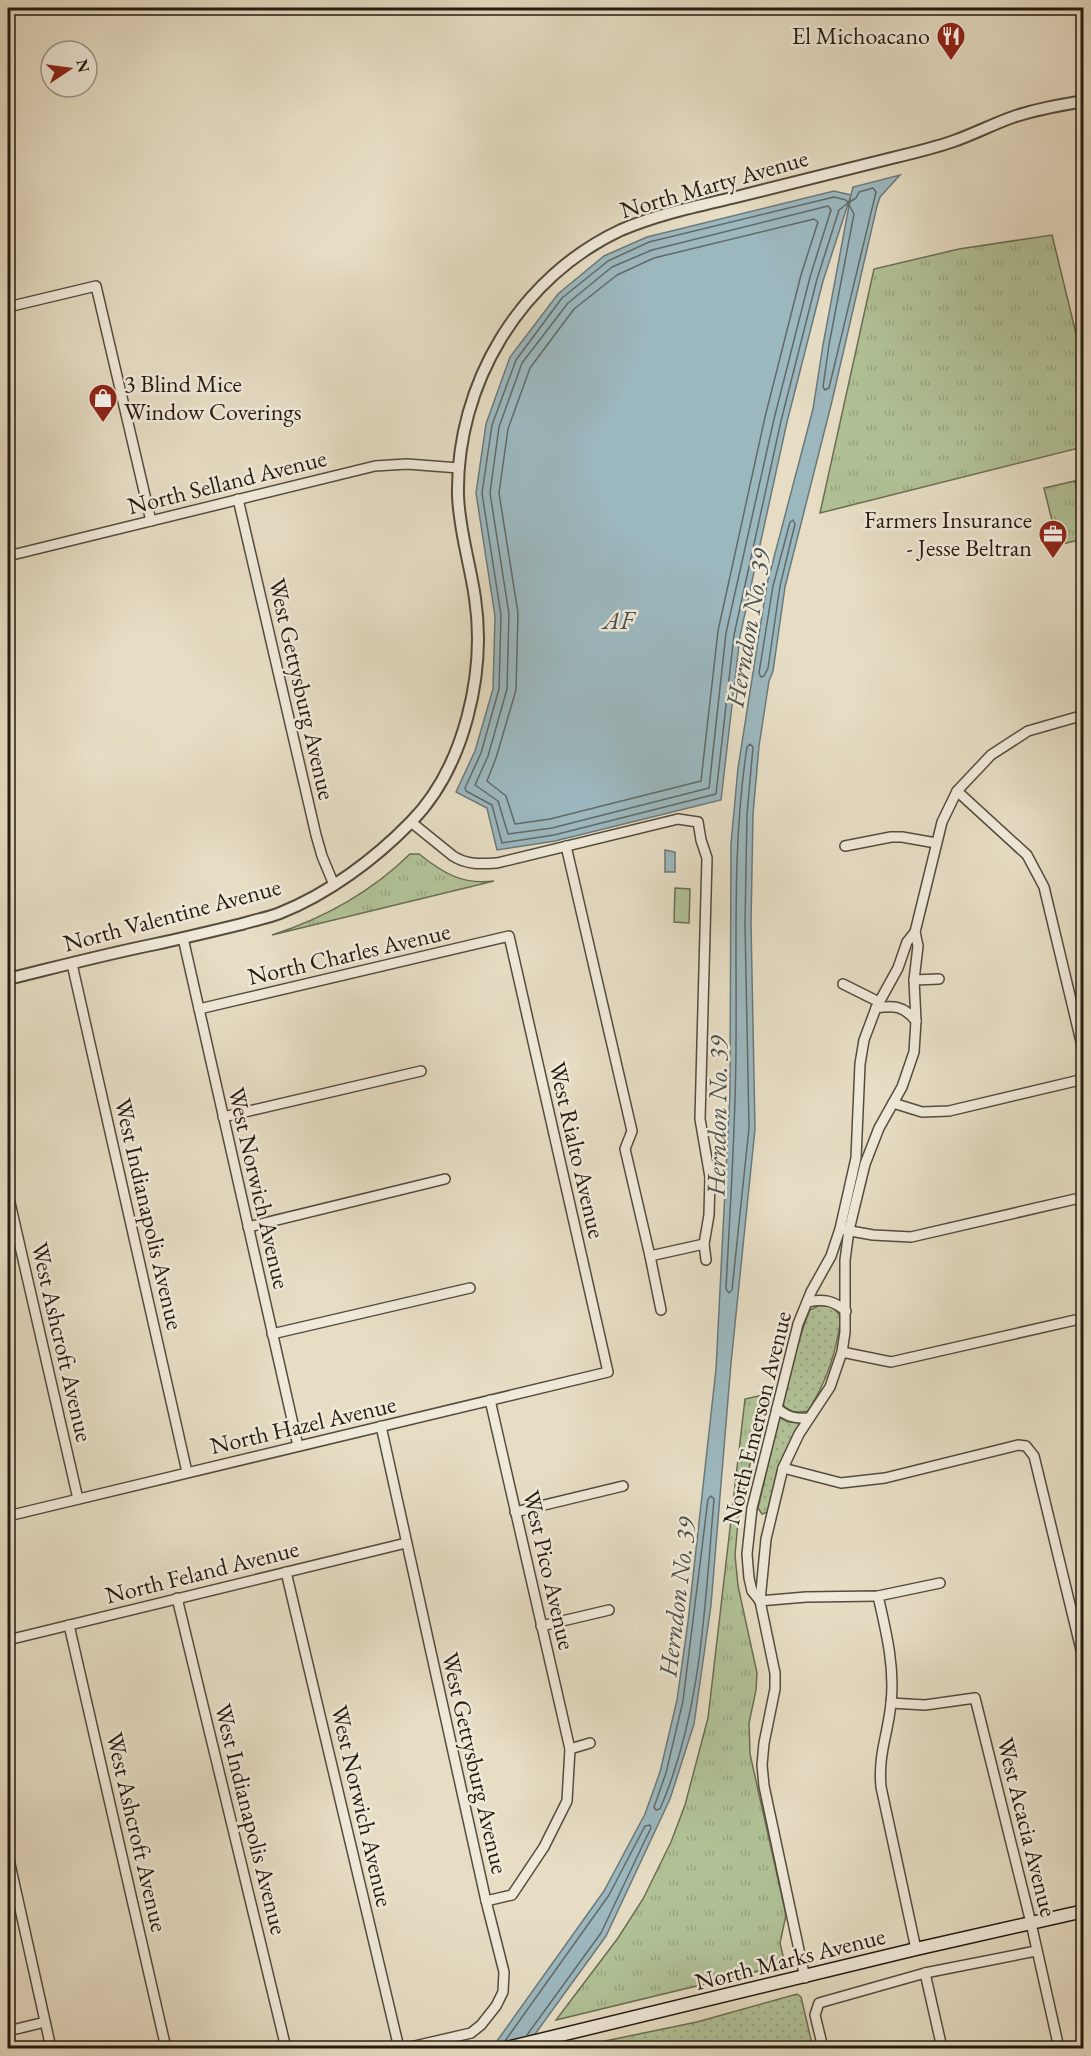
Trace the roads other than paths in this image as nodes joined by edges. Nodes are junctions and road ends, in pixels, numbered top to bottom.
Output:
1 (1083, 101) edge
2 (8, 307) edge
3 (459, 468) junction
4 (237, 499) junction
5 (151, 521) junction
6 (8, 556) edge
7 (1083, 715) edge
8 (957, 791) junction
9 (411, 822) junction
10 (936, 843) junction
11 (566, 846) junction
12 (845, 846) dead end
13 (334, 885) junction
14 (915, 932) junction
15 (509, 936) joint
16 (183, 938) junction
17 (72, 964) junction
18 (8, 979) edge
19 (939, 979) dead end
20 (914, 980) junction
21 (843, 984) dead end
22 (877, 1005) junction
23 (199, 1009) junction
24 (916, 1021) junction
25 (1083, 1054) edge
26 (421, 1071) dead end
27 (1083, 1080) edge
28 (893, 1103) junction
29 (223, 1117) junction
30 (445, 1179) dead end
31 (8, 1194) edge
32 (1083, 1197) edge
33 (248, 1227) junction
34 (845, 1230) junction
35 (704, 1245) junction
36 (650, 1256) junction
37 (706, 1260) dead end
38 (470, 1288) dead end
39 (807, 1302) junction
40 (661, 1310) dead end
41 (846, 1311) junction
42 (1083, 1318) edge
43 (272, 1334) junction
44 (842, 1352) junction
45 (608, 1372) joint
46 (490, 1400) junction
47 (777, 1408) junction
48 (809, 1418) junction
49 (381, 1426) junction
50 (298, 1446) junction
51 (783, 1468) junction
52 (187, 1472) junction
53 (623, 1486) dead end
54 (78, 1499) junction
55 (515, 1512) junction
56 (8, 1516) edge
57 (406, 1543) junction
58 (286, 1572) junction
59 (940, 1583) dead end
60 (878, 1596) junction
61 (177, 1598) junction
62 (760, 1601) junction
63 (609, 1610) dead end
64 (1083, 1615) edge
65 (1073, 1618) junction
66 (69, 1624) junction
67 (541, 1626) junction
68 (8, 1640) edge
69 (1083, 1662) edge
70 (891, 1703) junction
71 (590, 1743) dead end
72 (570, 1749) junction
73 (8, 1856) edge
74 (12, 1900) edge
75 (486, 1901) junction
76 (1083, 1911) edge
77 (1030, 1923) junction
78 (916, 1949) junction
79 (1036, 1951) junction
80 (925, 1973) junction
81 (805, 1977) junction
82 (45, 2022) junction
83 (8, 2031) edge
84 (530, 2046) edge
85 (51, 2049) edge
86 (166, 2049) edge
87 (286, 2049) edge
88 (399, 2049) edge
89 (406, 2049) edge
90 (507, 2049) edge
91 (823, 2049) edge
92 (942, 2049) edge
93 (1059, 2049) edge

1 - 3 street, North Marty Avenue
2 - 5 street
3 - 4 street, North Selland Avenue
3 - 9 street, North Marty Avenue
4 - 5 street, North Selland Avenue
4 - 13 street, West Gettysburg Avenue
5 - 6 street, North Selland Avenue
7 - 8 street
8 - 10 street, North Emerson Avenue
8 - 25 street
9 - 11 street
9 - 13 street, North Valentine Avenue
10 - 12 street
10 - 14 street, North Emerson Avenue
11 - 35 street
11 - 36 street
13 - 16 street, North Valentine Avenue
14 - 20 street, North Emerson Avenue
14 - 22 street, North Emerson Avenue
15 - 23 street, North Charles Avenue
15 - 45 street, West Rialto Avenue
16 - 17 street, North Valentine Avenue
16 - 23 street, West Norwich Avenue
17 - 18 street, North Valentine Avenue
17 - 52 street, West Indianapolis Avenue
19 - 20 street
20 - 24 street, North Emerson Avenue
21 - 22 street
22 - 24 street
22 - 34 street, North Emerson Avenue
23 - 29 street, West Norwich Avenue
24 - 28 street, North Emerson Avenue
26 - 29 street
27 - 28 street
28 - 34 street, North Emerson Avenue
29 - 33 street, West Norwich Avenue
30 - 33 street
31 - 54 street, West Ashcroft Avenue
32 - 34 street
33 - 43 street, West Norwich Avenue
34 - 39 street, North Emerson Avenue
34 - 41 street, North Emerson Avenue
35 - 36 street
35 - 37 street
36 - 40 street
38 - 43 street
39 - 41 street
39 - 47 street, North Emerson Avenue
41 - 44 street, North Emerson Avenue
42 - 44 street
43 - 50 street, West Norwich Avenue
44 - 48 street, North Emerson Avenue
45 - 46 street, North Hazel Avenue
46 - 49 street, North Hazel Avenue
46 - 55 street, West Pico Avenue
47 - 48 street
47 - 62 street, North Emerson Avenue
48 - 51 street, North Emerson Avenue
49 - 50 street, North Hazel Avenue
49 - 57 street, West Gettysburg Avenue
50 - 52 street, North Hazel Avenue
51 - 62 street, North Emerson Avenue
51 - 65 street
52 - 54 street, North Hazel Avenue
53 - 55 street
54 - 56 street, North Hazel Avenue
55 - 67 street, West Pico Avenue
57 - 58 street, North Feland Avenue
57 - 75 street, West Gettysburg Avenue
58 - 61 street, North Feland Avenue
58 - 88 street, West Norwich Avenue
59 - 60 street
60 - 62 street
60 - 70 street
61 - 66 street, North Feland Avenue
61 - 87 street, West Indianapolis Avenue
62 - 81 street, North Emerson Avenue
63 - 67 street
64 - 65 street
65 - 69 street
66 - 68 street, North Feland Avenue
66 - 86 street, West Ashcroft Avenue
67 - 72 street, West Pico Avenue
70 - 77 street, West Acacia Avenue
70 - 78 street
71 - 72 street
72 - 75 street, West Pico Avenue
73 - 74 street
74 - 82 street
75 - 89 street, West Gettysburg Avenue
76 - 77 main road, North Marks Avenue
77 - 78 main road, North Marks Avenue
77 - 79 street, West Acacia Avenue
78 - 81 main road, North Marks Avenue
79 - 80 street, North Marks Avenue
79 - 93 street, West Acacia Avenue
80 - 91 street, North Marks Avenue
80 - 92 street
81 - 84 main road, North Marks Avenue
82 - 83 street
82 - 85 street
84 - 90 main road, North Marks Avenue

